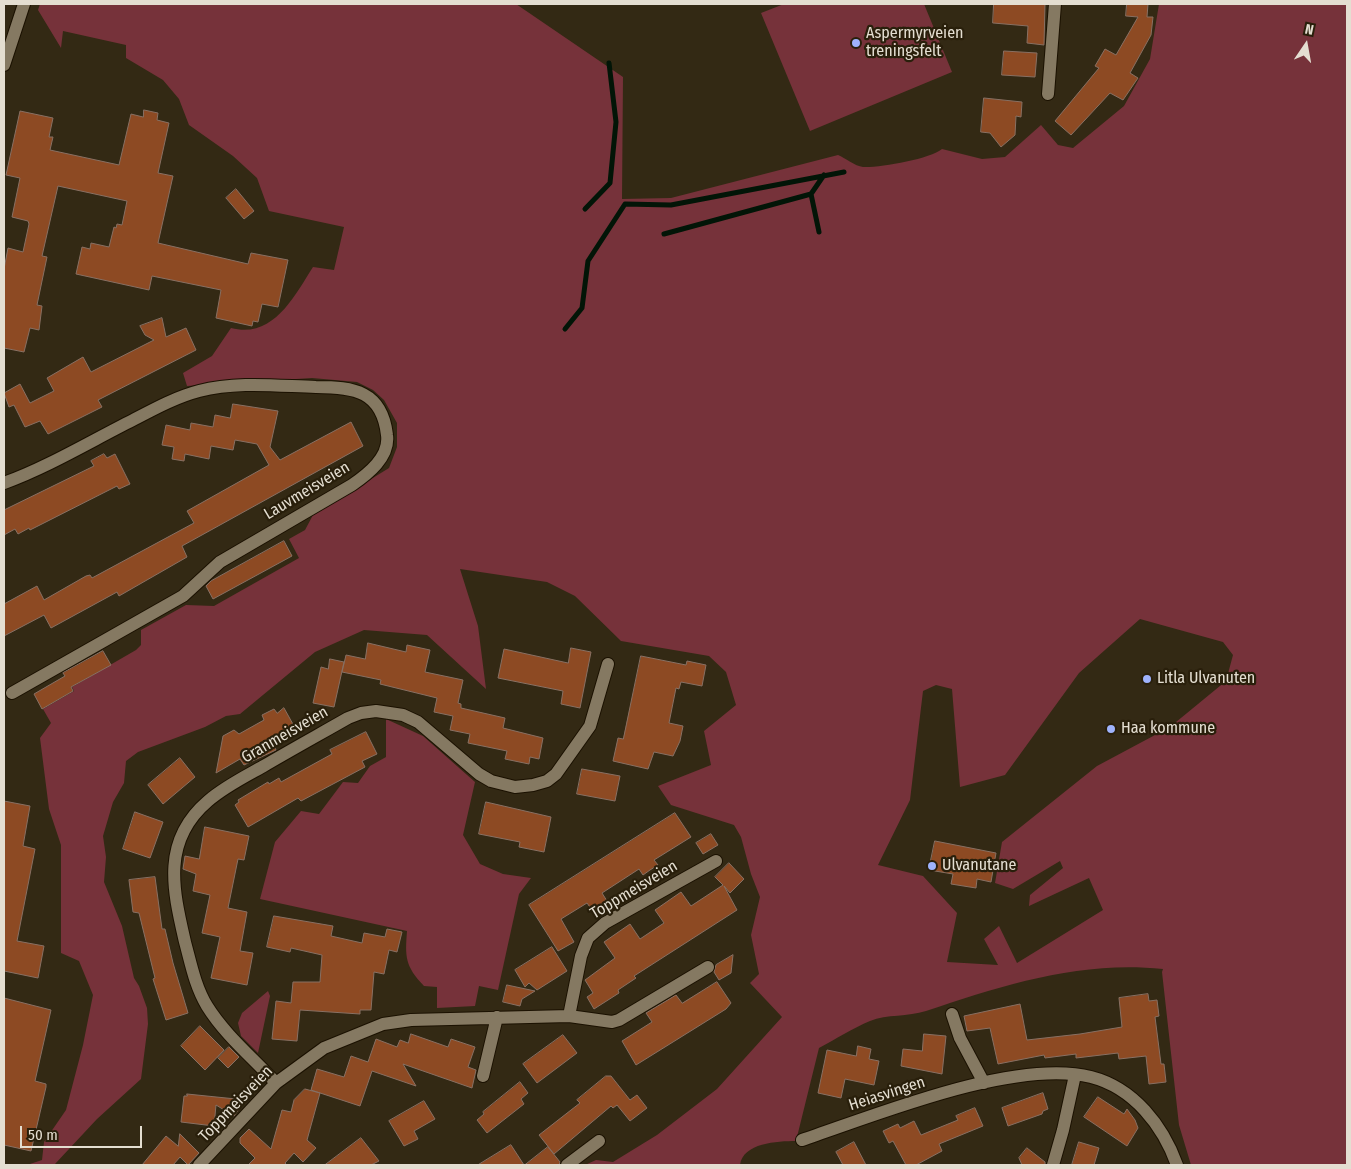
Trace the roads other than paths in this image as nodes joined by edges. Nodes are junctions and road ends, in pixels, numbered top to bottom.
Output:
1 (24, 4) edge
2 (1056, 4) edge
3 (4, 65) edge
4 (1048, 94) dead end
5 (4, 483) edge
6 (608, 664) dead end
7 (12, 693) dead end
8 (716, 861) dead end
9 (708, 967) dead end
10 (952, 1014) dead end
11 (569, 1016) junction
12 (497, 1017) junction
13 (1075, 1075) junction
14 (483, 1076) dead end
15 (276, 1083) junction
16 (984, 1083) junction
17 (599, 1140) dead end
18 (802, 1140) dead end
19 (199, 1165) edge
20 (568, 1165) edge
21 (1053, 1165) edge
22 (1178, 1165) edge

1 - 3 street
2 - 4 street
5 - 7 street, Lauvmeisveien
6 - 15 street, Granmeisveien
8 - 11 street, Toppmeisveien
9 - 11 street, Toppmeisveien
10 - 16 street
11 - 12 street, Toppmeisveien
12 - 14 street
12 - 15 street, Toppmeisveien
13 - 16 street, Heiasvingen
13 - 21 street
13 - 22 street, Heiasvingen
15 - 19 street, Toppmeisveien
16 - 18 street, Heiasvingen
17 - 20 street

